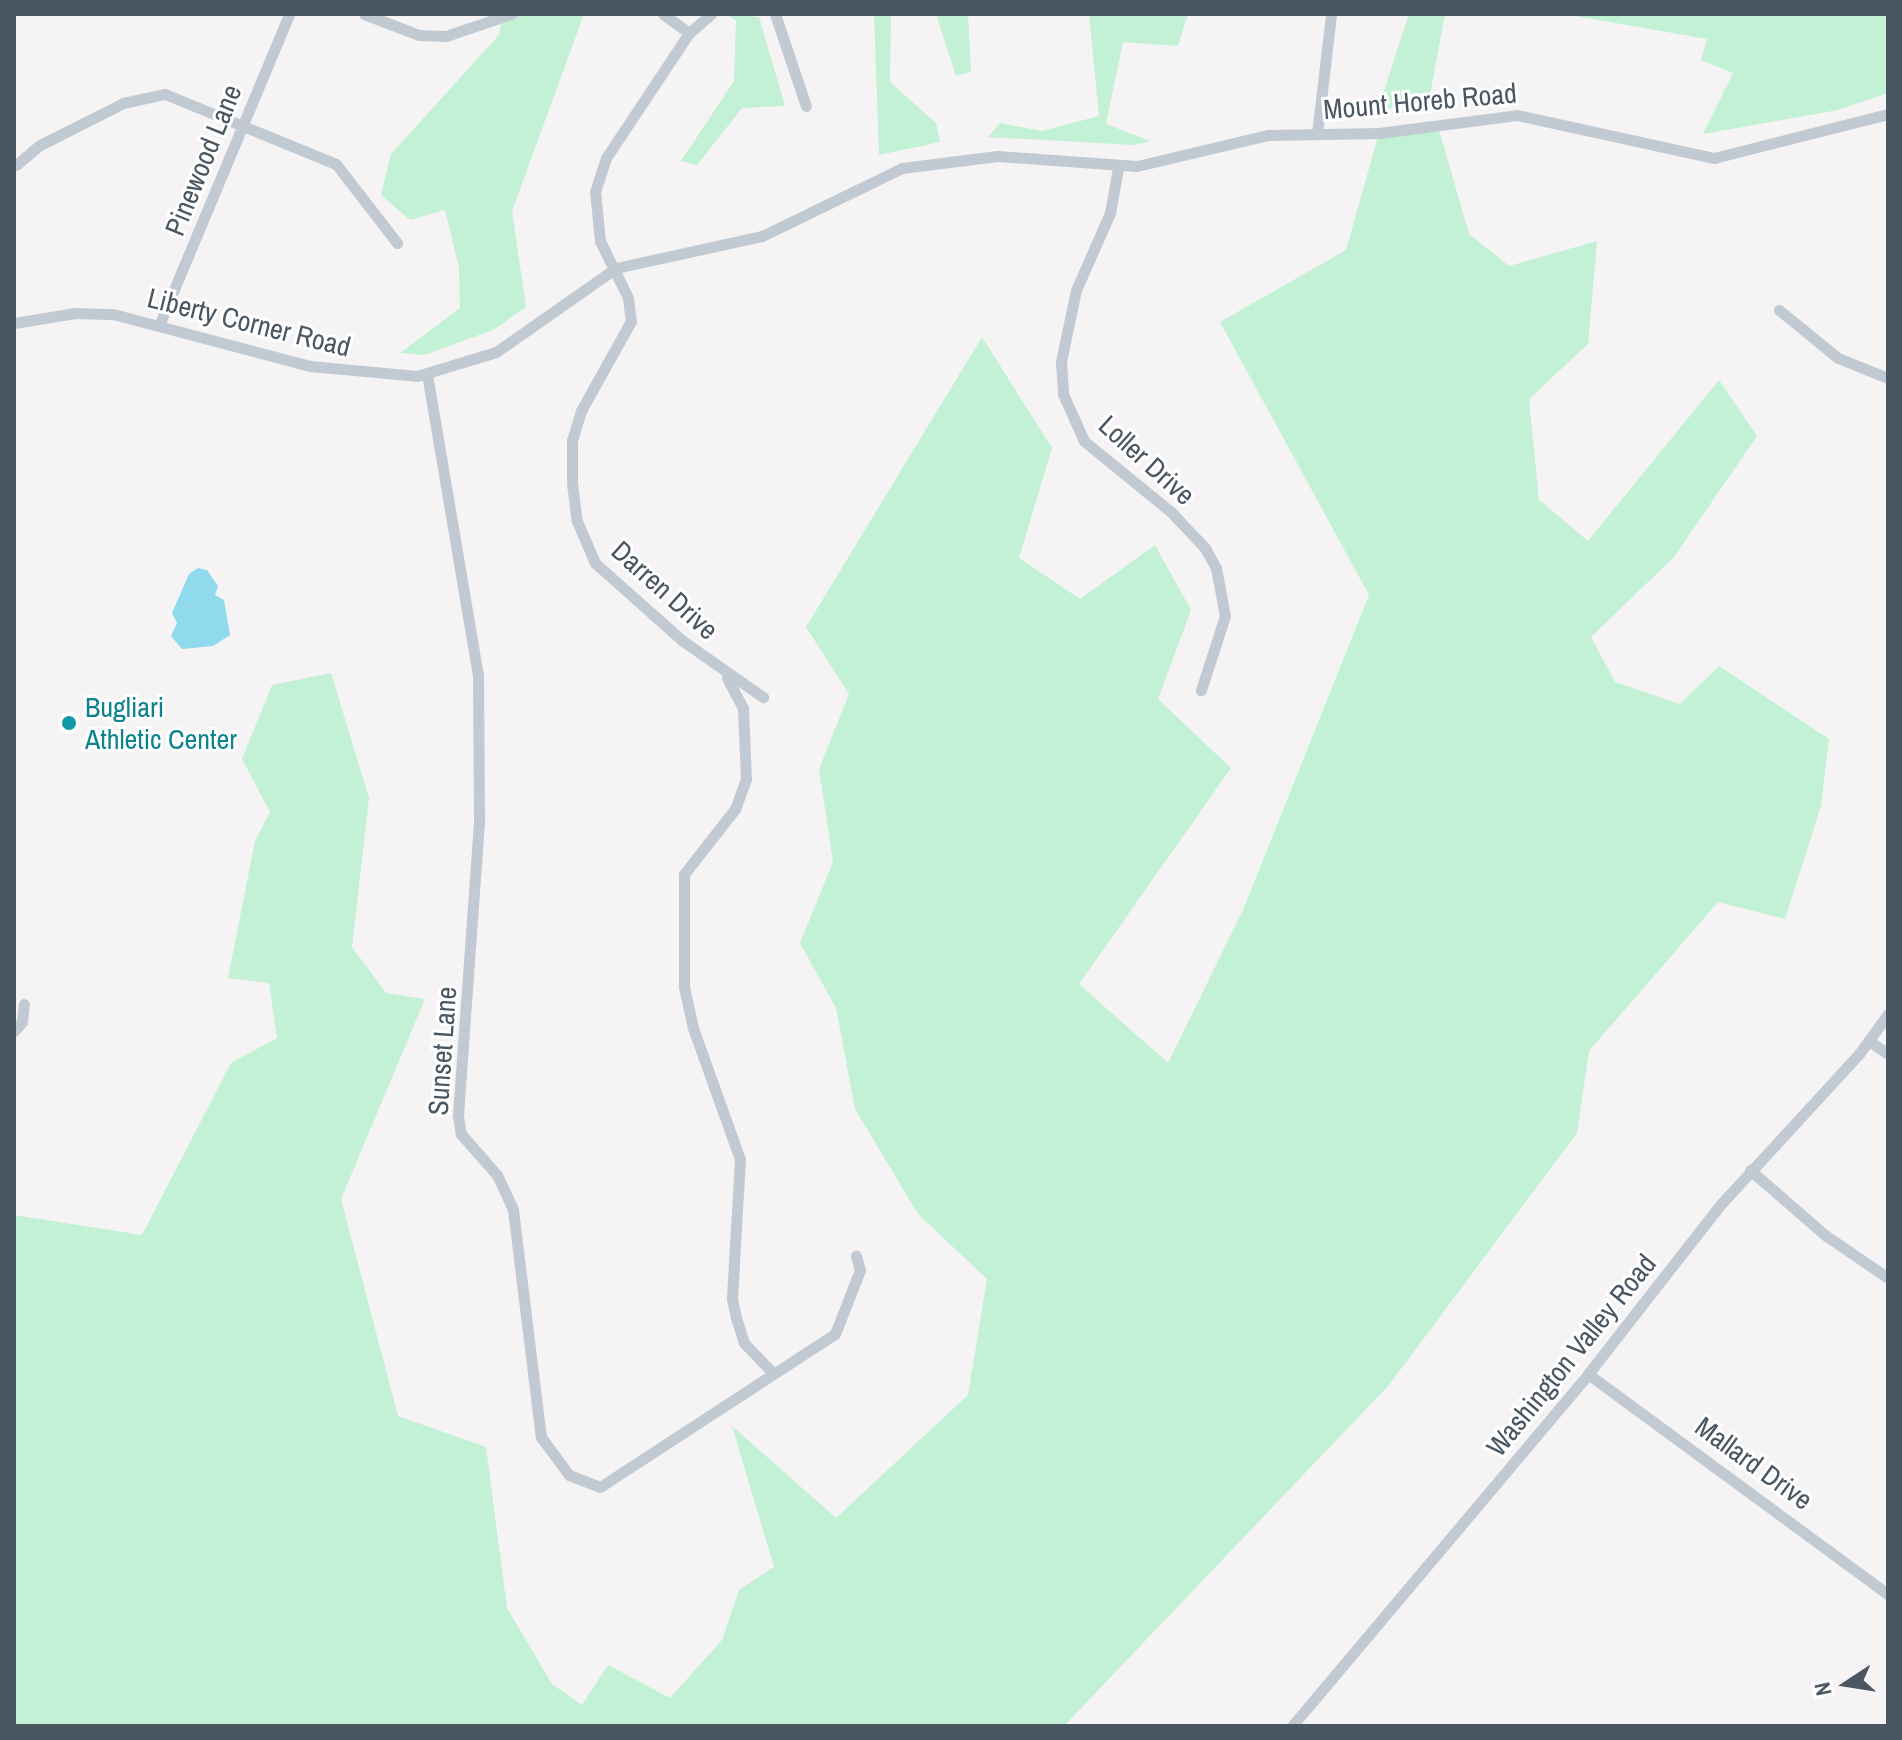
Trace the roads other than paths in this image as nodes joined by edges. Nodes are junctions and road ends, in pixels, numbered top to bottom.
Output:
1 (289, 14) edge
2 (364, 14) edge
3 (511, 14) edge
4 (663, 14) edge
5 (711, 14) edge
6 (775, 14) edge
7 (1331, 14) edge
8 (689, 33) junction
9 (806, 106) dead end
10 (1888, 114) edge
11 (244, 124) junction
12 (1281, 134) joint
13 (1317, 134) junction
14 (16, 165) dead end
15 (1118, 168) junction
16 (397, 243) dead end
17 (616, 268) junction
18 (1779, 310) dead end
19 (14, 323) edge
20 (160, 323) junction
21 (427, 374) junction
22 (1888, 378) edge
23 (725, 674) junction
24 (1201, 690) dead end
25 (763, 697) dead end
26 (24, 1004) dead end
27 (1888, 1014) edge
28 (14, 1031) edge
29 (1869, 1041) junction
30 (1888, 1054) edge
31 (1750, 1170) junction
32 (856, 1256) dead end
33 (1888, 1278) edge
34 (772, 1372) junction
35 (1588, 1374) junction
36 (1888, 1594) edge
37 (1292, 1726) edge

1 - 11 street, Pinewood Lane
2 - 3 street
4 - 8 street
5 - 8 street, Darren Drive
6 - 9 street
7 - 13 street
8 - 17 street, Darren Drive
10 - 13 street, Mount Horeb Road
11 - 14 street
11 - 16 street
11 - 20 street, Pinewood Lane
12 - 13 street, Mount Horeb Road
12 - 15 street, Liberty Corner Road
15 - 17 street, Liberty Corner Road
15 - 24 street, Loller Drive
17 - 21 street, Liberty Corner Road
17 - 23 street, Darren Drive
18 - 22 street
19 - 20 street, Liberty Corner Road
20 - 21 street, Liberty Corner Road
21 - 34 street, Sunset Lane
23 - 25 street, Darren Drive
23 - 34 street
26 - 28 street
27 - 29 street, Washington Valley Road
29 - 30 street
29 - 31 street, Washington Valley Road
31 - 33 street
31 - 35 street, Washington Valley Road
32 - 34 street
35 - 36 street, Mallard Drive
35 - 37 street, Washington Valley Road

